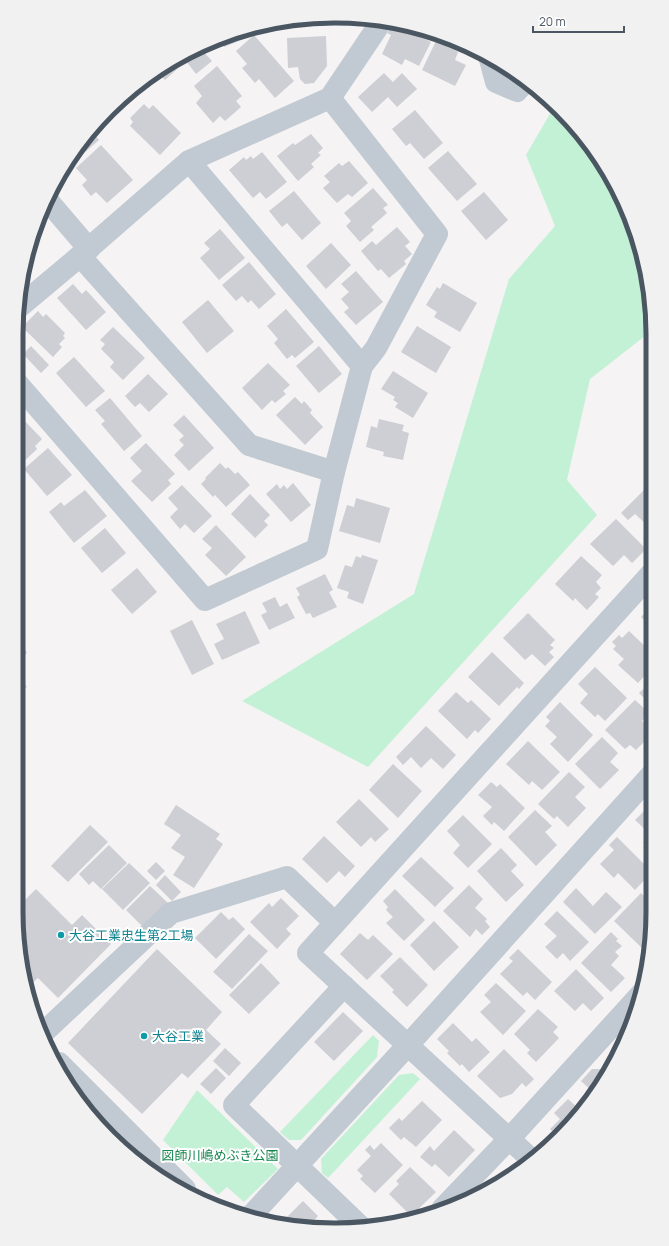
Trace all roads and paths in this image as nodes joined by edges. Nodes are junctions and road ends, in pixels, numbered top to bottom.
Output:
1 (378, 26) edge
2 (491, 66) edge
3 (522, 85) edge
4 (330, 98) junction
5 (189, 161) junction
6 (51, 205) edge
7 (85, 252) junction
8 (25, 302) edge
9 (362, 366) junction
10 (23, 390) edge
11 (334, 472) junction
12 (646, 579) edge
13 (646, 781) edge
14 (334, 922) junction
15 (344, 986) junction
16 (631, 1005) edge
17 (47, 1030) edge
18 (408, 1045) junction
19 (68, 1072) edge
20 (510, 1139) junction
21 (528, 1156) edge
22 (297, 1166) junction
23 (168, 1175) edge
24 (450, 1200) edge
25 (254, 1212) edge
26 (356, 1222) edge

1 - 4 street
2 - 3 street
4 - 5 street
4 - 9 street
5 - 7 street
5 - 9 street
6 - 7 street
7 - 8 street
7 - 11 street
9 - 11 street
10 - 11 street
12 - 14 street
13 - 18 street
14 - 15 street
14 - 17 street
15 - 18 street
15 - 22 street
16 - 20 street
18 - 20 street
18 - 22 street
19 - 23 street
20 - 21 street
20 - 24 street
22 - 25 street
22 - 26 street

